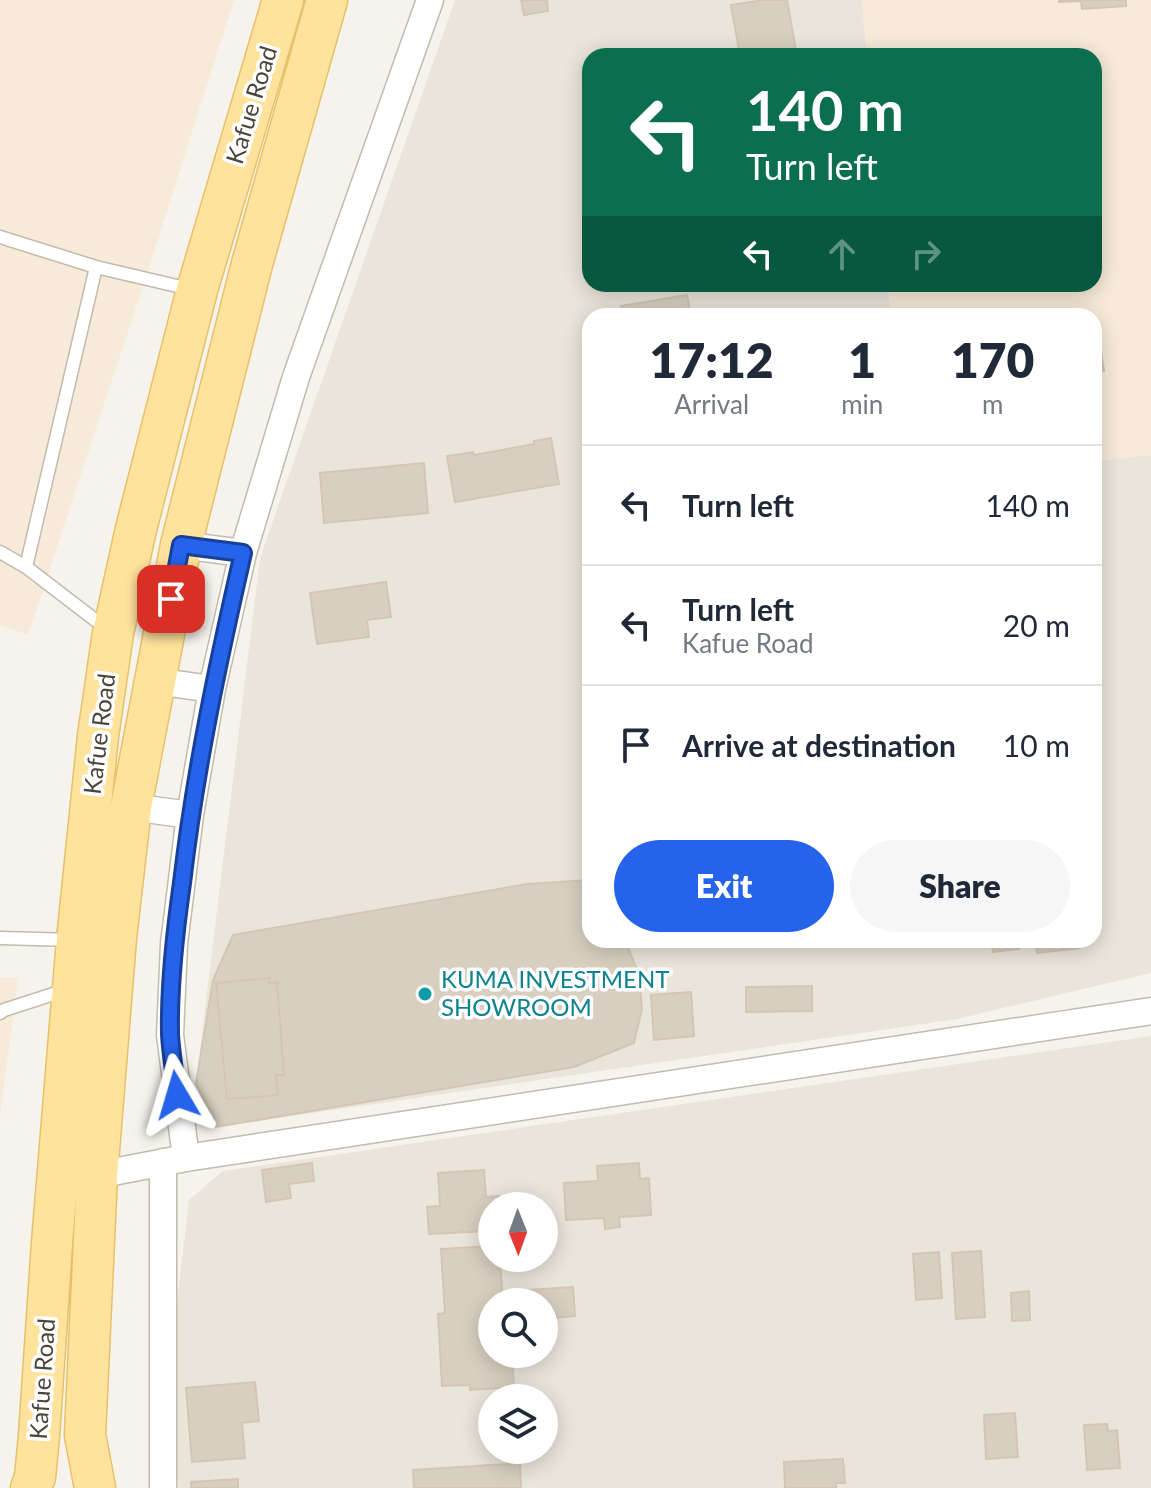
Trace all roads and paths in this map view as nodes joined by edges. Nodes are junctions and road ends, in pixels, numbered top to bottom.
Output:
1 (283, 0) edge
2 (327, 0) edge
3 (430, 0) edge
4 (0, 237) edge
5 (96, 267) junction
6 (197, 290) junction
7 (181, 545) junction
8 (0, 552) edge
9 (243, 553) junction
10 (26, 567) junction
11 (113, 633) junction
12 (155, 681) junction
13 (212, 689) junction
14 (131, 807) junction
15 (190, 815) junction
16 (0, 938) edge
17 (77, 940) junction
18 (73, 988) junction
19 (1151, 1011) edge
20 (0, 1013) edge
21 (175, 1160) junction
22 (97, 1175) junction
23 (31, 1488) edge
24 (95, 1488) edge
25 (163, 1488) edge

1 - 6 main road, Kafue Road
2 - 7 main road, Kafue Road
3 - 9 street
4 - 5 lane
5 - 6 lane
5 - 10 lane
6 - 11 main road, Kafue Road
7 - 9 street
7 - 12 main road, Kafue Road
8 - 10 lane
9 - 13 street
10 - 11 lane
11 - 17 main road, Kafue Road
12 - 13 street
12 - 14 main road, Kafue Road
13 - 15 street
14 - 15 street
14 - 22 main road, Kafue Road
15 - 21 street
16 - 17 lane
17 - 18 main road, Kafue Road
18 - 20 lane
18 - 23 main road, Kafue Road
19 - 21 street
21 - 22 street
21 - 25 street
22 - 24 main road, Kafue Road

